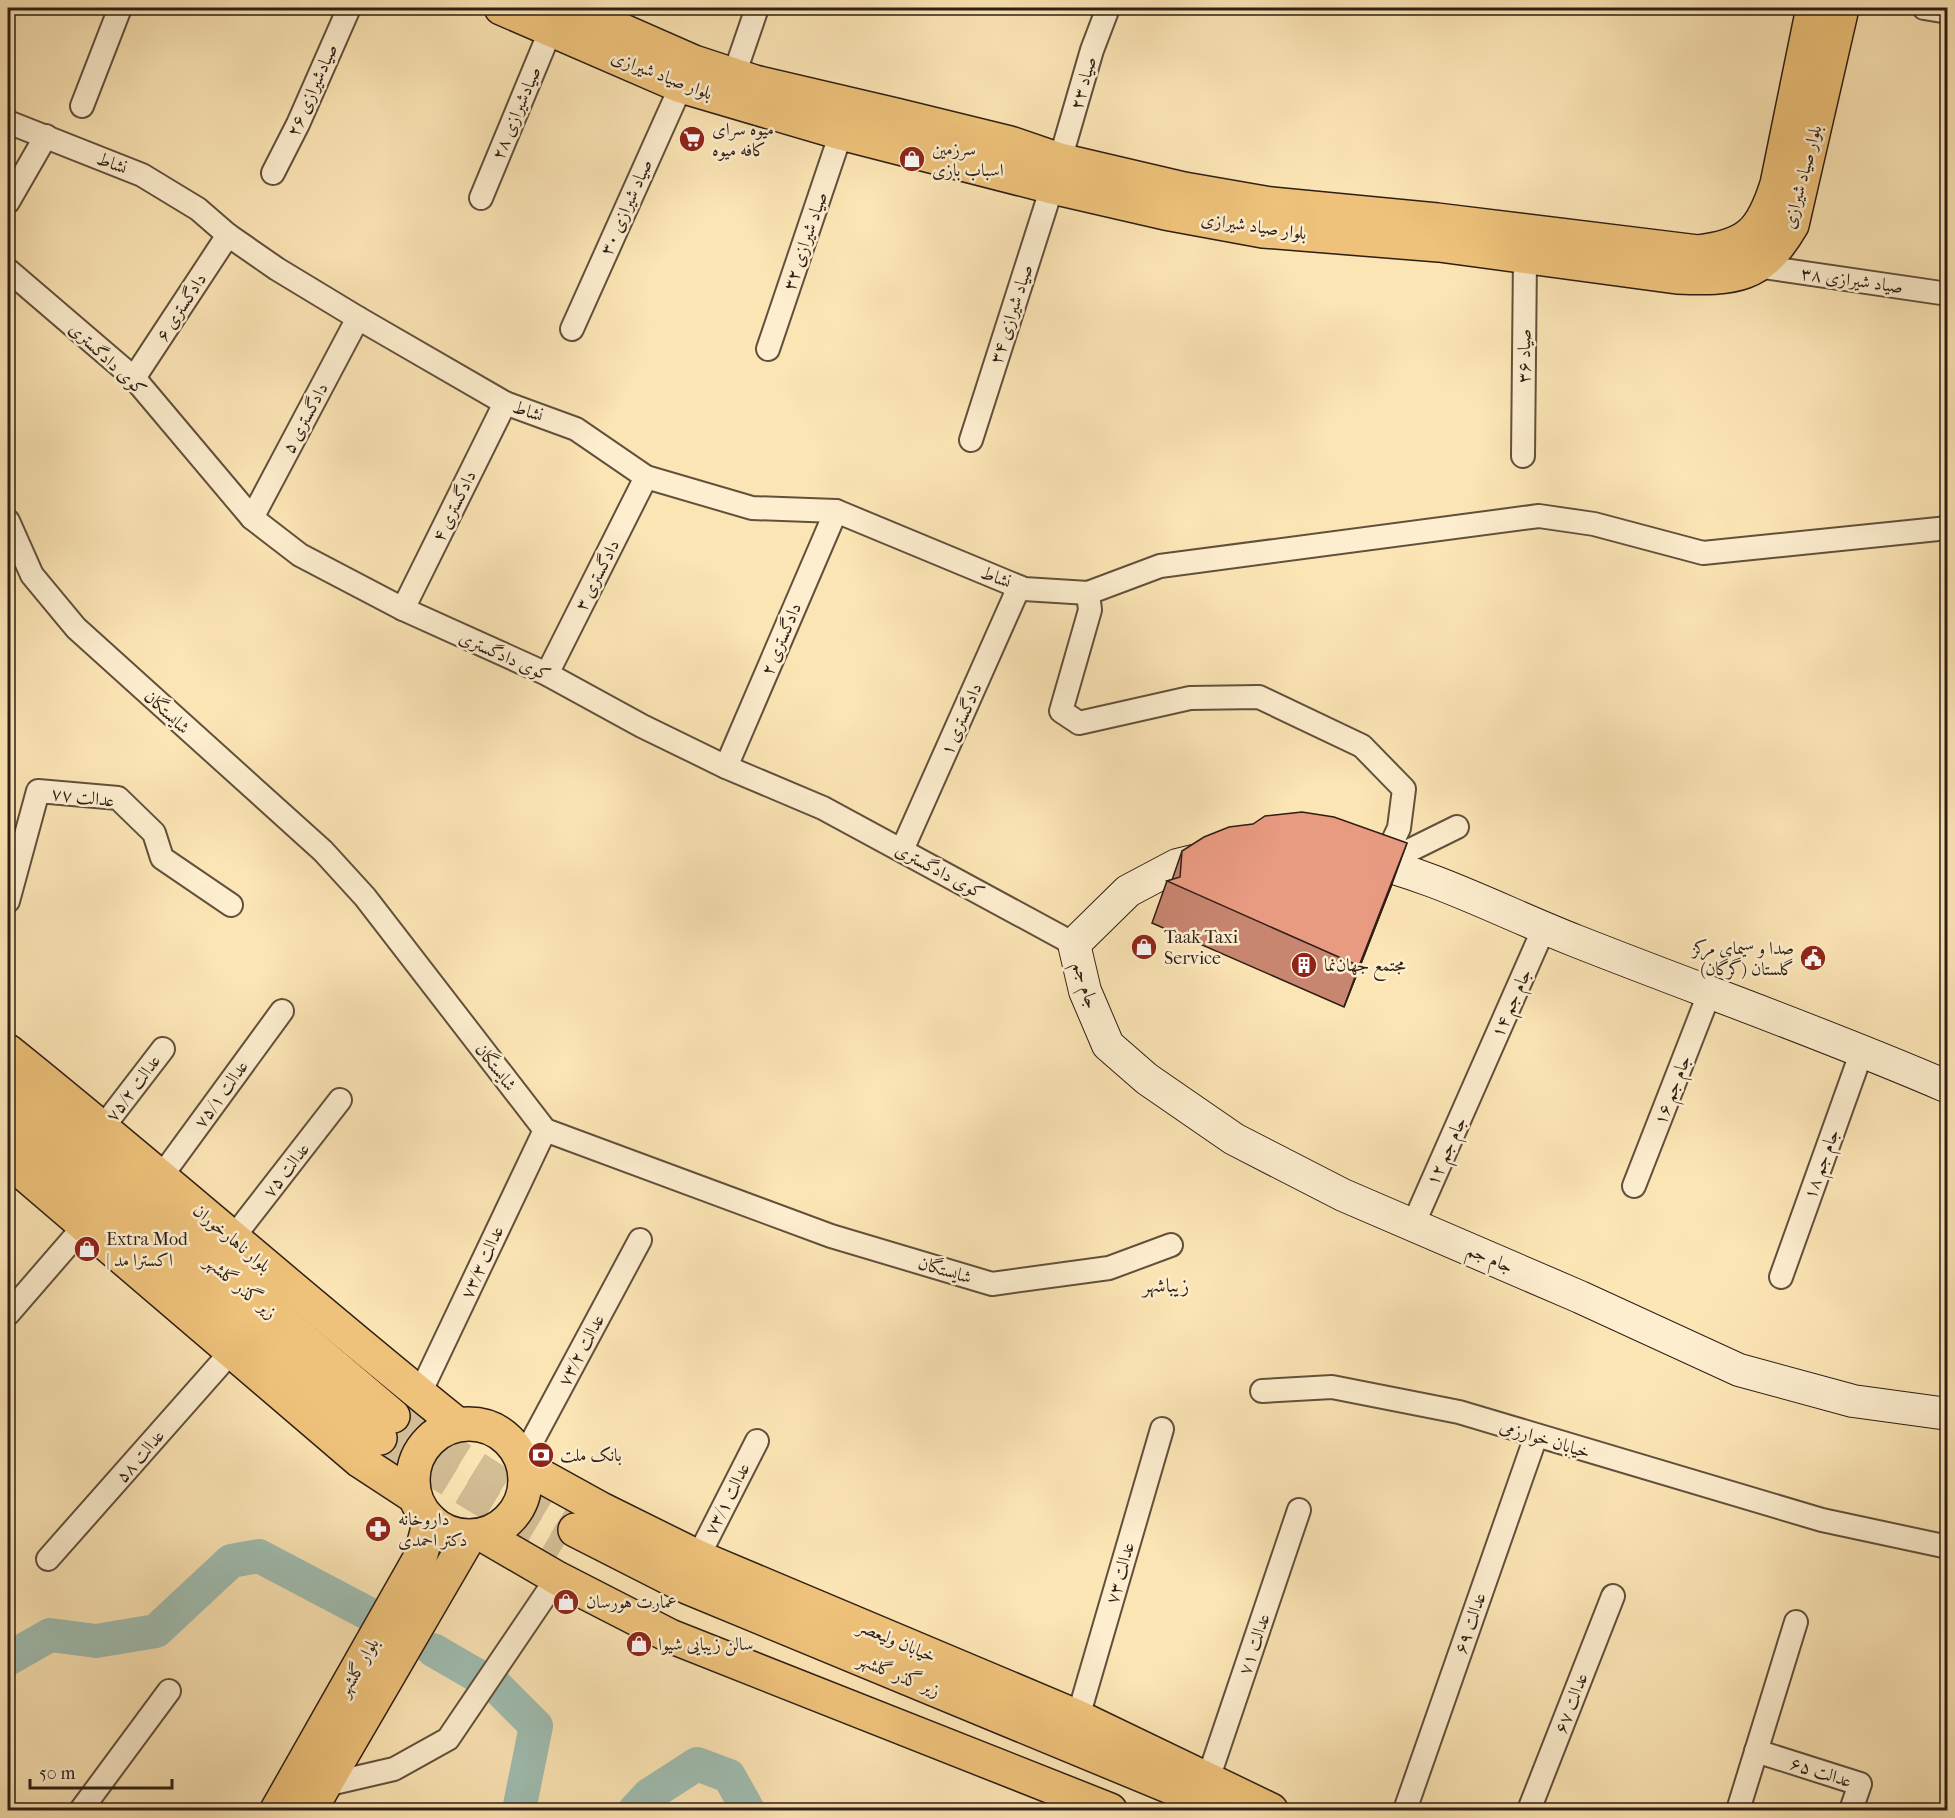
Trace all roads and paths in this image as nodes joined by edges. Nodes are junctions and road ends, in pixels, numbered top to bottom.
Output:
1 (120, 8) edge
2 (349, 8) edge
3 (501, 8) edge
4 (757, 8) edge
5 (1108, 8) edge
6 (1813, 8) edge
7 (1842, 8) edge
8 (1924, 8) edge
9 (1947, 12) edge
10 (561, 18) edge
11 (735, 75) junction
12 (681, 86) junction
13 (82, 106) dead end
14 (8, 122) edge
15 (841, 133) junction
16 (46, 136) junction
17 (273, 173) dead end
18 (1056, 173) junction
19 (481, 198) dead end
20 (8, 202) edge
21 (1438, 232) junction
22 (228, 235) junction
23 (1525, 256) junction
24 (1757, 266) junction
25 (8, 270) edge
26 (1947, 294) edge
27 (358, 318) junction
28 (572, 329) dead end
29 (768, 349) dead end
30 (134, 378) junction
31 (505, 403) junction
32 (971, 440) dead end
33 (1522, 456) dead end
34 (646, 477) junction
35 (836, 511) junction
36 (252, 518) junction
37 (8, 522) edge
38 (1947, 528) edge
39 (1019, 587) junction
40 (1088, 593) junction
41 (403, 609) junction
42 (547, 674) junction
43 (726, 767) junction
44 (1457, 827) dead end
45 (902, 850) junction
46 (1244, 851) edge
47 (1330, 853) edge
48 (1382, 864) junction
49 (8, 901) edge
50 (231, 905) dead end
51 (1544, 928) junction
52 (1074, 944) junction
53 (1709, 994) junction
54 (282, 1011) dead end
55 (163, 1049) dead end
56 (8, 1051) edge
57 (1862, 1051) junction
58 (1479, 1077) joint
59 (1947, 1087) edge
60 (8, 1088) edge
61 (340, 1100) dead end
62 (8, 1124) edge
63 (103, 1128) junction
64 (545, 1130) junction
65 (8, 1160) edge
66 (160, 1178) junction
67 (1635, 1186) dead end
68 (86, 1224) junction
69 (1413, 1225) junction
70 (232, 1239) junction
71 (640, 1240) dead end
72 (1172, 1245) dead end
73 (1781, 1277) dead end
74 (8, 1314) edge
75 (231, 1352) junction
76 (413, 1388) junction
77 (1262, 1391) dead end
78 (1947, 1414) edge
79 (457, 1424) junction
80 (1162, 1429) dead end
81 (1536, 1436) junction
82 (378, 1438) junction
83 (756, 1441) dead end
84 (523, 1463) junction
85 (422, 1508) junction
86 (601, 1509) junction
87 (1299, 1510) dead end
88 (476, 1536) junction
89 (1947, 1547) edge
90 (560, 1557) junction
91 (698, 1557) junction
92 (48, 1559) dead end
93 (1613, 1596) dead end
94 (1796, 1622) dead end
95 (169, 1691) dead end
96 (1078, 1717) junction
97 (1756, 1751) junction
98 (1208, 1779) junction
99 (317, 1798) edge
100 (1076, 1804) edge
101 (1738, 1809) edge
102 (81, 1810) edge
103 (277, 1810) edge
104 (1110, 1810) edge
105 (1181, 1810) edge
106 (1226, 1810) edge
107 (1271, 1810) edge
108 (1405, 1810) edge
109 (1529, 1810) edge
110 (1851, 1810) edge

1 - 13 street
2 - 17 street, ۲۶ صیادشیرازی
3 - 10 main road, بلوار صیاد شیرازی
4 - 11 street
5 - 18 street, صیاد ۲۳
6 - 21 main road, بلوار صیاد شیرازی
7 - 24 main road, بلوار صیاد شیرازی
8 - 9 street
10 - 11 main road, بلوار صیاد شیرازی
10 - 12 main road, بلوار صیاد شیرازی
10 - 19 street, ۲۸ صیادشیرازی
11 - 18 main road, بلوار صیاد شیرازی
12 - 15 main road, بلوار صیاد شیرازی
12 - 28 street, صیاد شیرازی ۳۰
14 - 16 street, نشاط
15 - 18 main road, بلوار صیاد شیرازی
15 - 29 street, صیاد شیرازی ۳۲
16 - 20 street
16 - 22 street, نشاط
18 - 21 main road, بلوار صیاد شیرازی
18 - 32 street, صیاد شیرازی ۳۴
21 - 23 main road, بلوار صیاد شیرازی
22 - 27 street, نشاط
22 - 30 street, دادگستری ۶
23 - 24 main road, بلوار صیاد شیرازی
23 - 33 street, صیاد ۳۶
24 - 26 street, صیاد شیرازی ۳۸
25 - 30 street, کوی دادگستری
27 - 31 street, نشاط
27 - 36 street, دادگستری ۵
30 - 36 street, کوی دادگستری
31 - 34 street, نشاط
31 - 41 street, دادگستری ۴
34 - 35 street, نشاط
34 - 42 street, دادگستری ۳
35 - 39 street, نشاط
35 - 43 street, دادگستری ۲
36 - 41 street, کوی دادگستری
37 - 64 street, شایستگان
38 - 40 street
39 - 40 street, نشاط
39 - 45 street, دادگستری ۱
40 - 48 street
41 - 42 street, کوی دادگستری
42 - 43 street, کوی دادگستری
43 - 45 street, کوی دادگستری
44 - 48 street
45 - 52 street, کوی دادگستری
46 - 52 street, جام جم
47 - 48 street
48 - 51 street
49 - 50 street, عدالت ۷۷
51 - 53 street
51 - 58 street, ۱۴ جام جم
52 - 69 street, جام جم
53 - 57 street
53 - 67 street, ۱۶ جام جم
54 - 66 street, ۷۵/۱ عدالت
55 - 63 street, ۷۵/۲ عدالت
56 - 63 main road, بلوار ناهارخوران
57 - 59 street
57 - 73 street, ۱۸ جام جم
58 - 69 street, ۱۲ جام جم
60 - 82 main road, زیر گذر گلشهر
61 - 70 street, ۷۵ عدالت
62 - 82 main road, زیر گذر گلشهر
63 - 66 main road, بلوار ناهارخوران
64 - 72 street, شایستگان
64 - 76 street, ۷۳/۳ عدالت
65 - 68 main road
66 - 70 main road, بلوار ناهارخوران
68 - 74 street
68 - 75 main road
69 - 78 street, جام جم
70 - 76 main road, بلوار ناهارخوران
71 - 84 street, عدالت ۷۳/۲
75 - 82 main road
75 - 92 street, عدالت ۵۸
76 - 79 main road, بلوار ناهارخوران
76 - 82 main road
77 - 81 street, خیابان خوارزمی
79 - 84 main road
79 - 85 main road
80 - 96 street, عدالت ۷۳
81 - 89 street, خیابان خوارزمی
81 - 108 street, عدالت ۶۹
82 - 85 main road
83 - 91 street, عدالت ۷۳/۱
84 - 86 main road, خیابان ولیعصر
84 - 88 main road
85 - 88 main road
85 - 103 main road, بلوار گلشهر
86 - 90 main road
86 - 91 main road, خیابان ولیعصر
87 - 98 street, عدالت ۷۱
88 - 90 main road
88 - 99 main road, بلوار گلشهر
90 - 99 street
90 - 100 main road
90 - 105 main road, زیر گذر گلشهر
90 - 106 main road, زیر گذر گلشهر
91 - 96 main road, خیابان ولیعصر
93 - 109 street, عدالت ۶۷
94 - 97 street
95 - 102 street
96 - 98 main road, خیابان ولیعصر
97 - 101 street
97 - 110 street, عدالت ۶۵
98 - 107 main road, خیابان ولیعصر
100 - 104 main road

